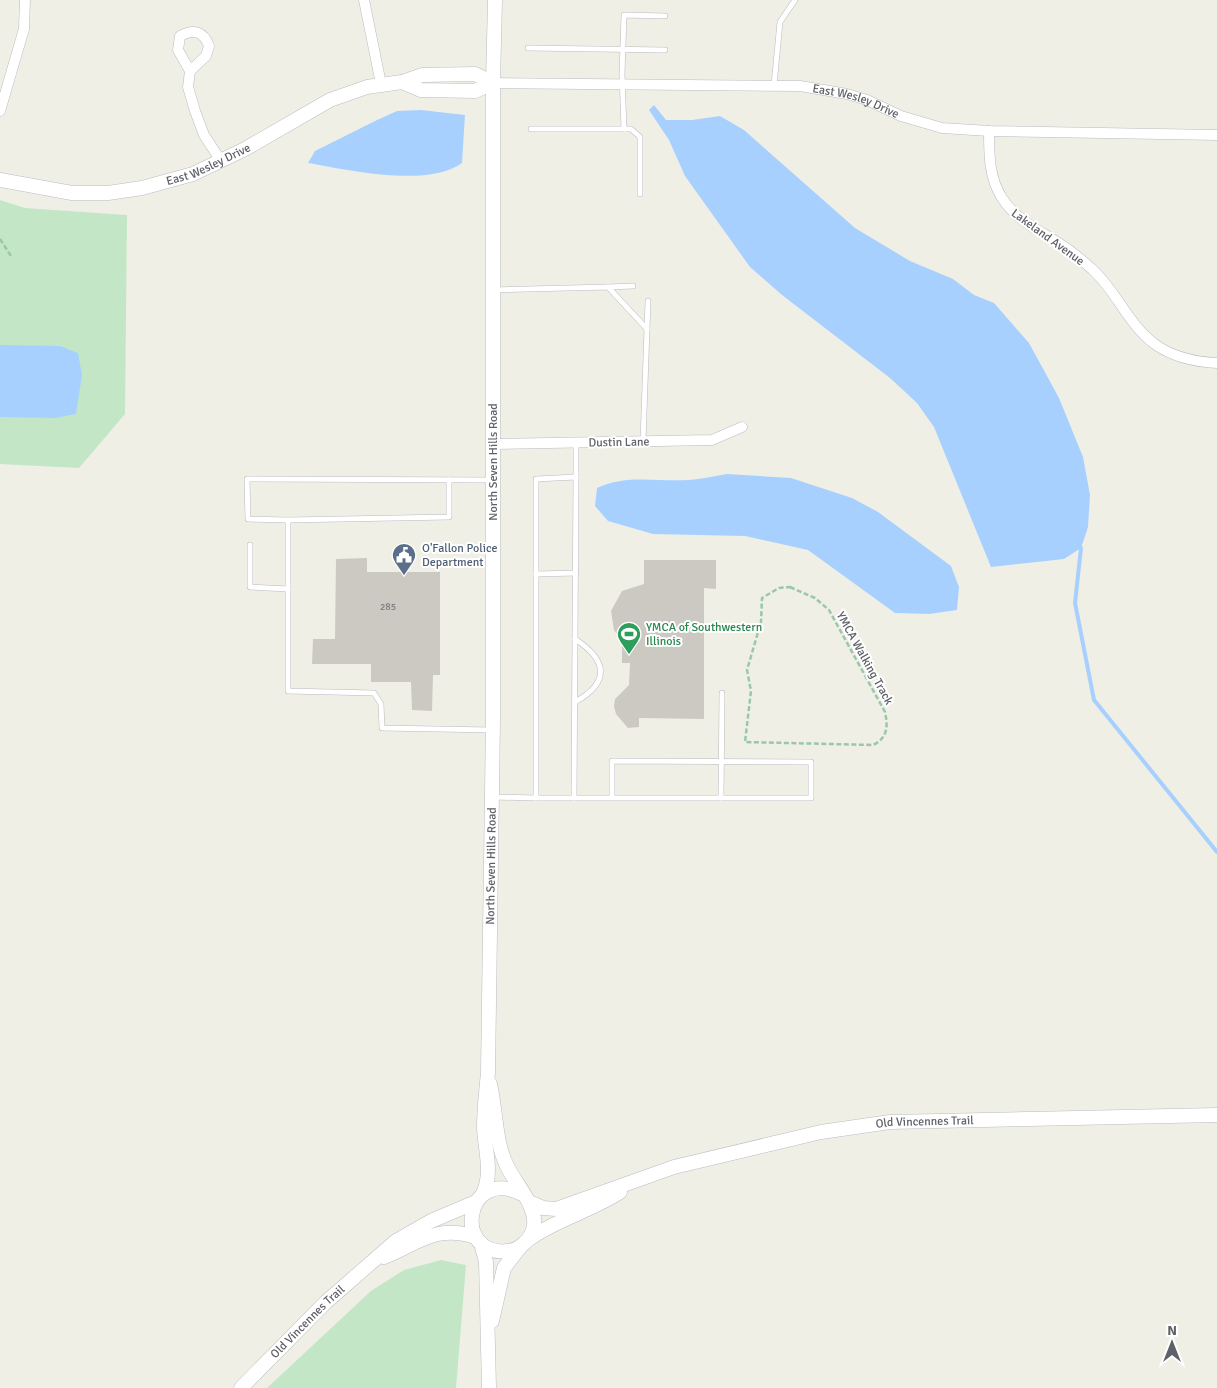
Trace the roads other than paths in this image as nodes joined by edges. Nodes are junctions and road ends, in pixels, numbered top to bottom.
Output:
1 (25, 0) edge
2 (364, 0) edge
3 (495, 0) edge
4 (795, 0) edge
5 (666, 16) dead end
6 (528, 48) dead end
7 (623, 49) junction
8 (665, 50) dead end
9 (190, 71) dead end
10 (493, 83) junction
11 (623, 83) junction
12 (381, 84) junction
13 (774, 85) junction
14 (0, 111) edge
15 (531, 129) dead end
16 (624, 129) junction
17 (989, 132) junction
18 (1217, 135) edge
19 (221, 161) junction
20 (0, 180) edge
21 (640, 194) dead end
22 (633, 286) dead end
23 (608, 287) junction
24 (493, 290) junction
25 (648, 302) dead end
26 (647, 330) junction
27 (1217, 363) edge
28 (742, 427) dead end
29 (643, 441) junction
30 (576, 443) junction
31 (492, 444) junction
32 (576, 477) junction
33 (449, 480) junction
34 (492, 480) junction
35 (288, 520) junction
36 (250, 545) dead end
37 (576, 573) junction
38 (536, 574) junction
39 (288, 589) junction
40 (575, 639) junction
41 (722, 693) dead end
42 (575, 702) junction
43 (492, 730) junction
44 (721, 762) junction
45 (490, 797) junction
46 (536, 798) junction
47 (574, 798) junction
48 (612, 798) junction
49 (721, 798) junction
50 (488, 1074) junction
51 (1217, 1115) edge
52 (640, 1180) junction
53 (480, 1198) junction
54 (526, 1198) junction
55 (478, 1240) junction
56 (524, 1243) junction
57 (376, 1260) junction
58 (489, 1332) junction
59 (241, 1388) edge
60 (489, 1388) edge

1 - 14 street
2 - 12 street
3 - 10 street, North Seven Hills Road
4 - 13 lane
5 - 7 lane
6 - 7 lane
7 - 8 lane
7 - 11 lane
9 - 19 street
10 - 11 street, East Wesley Drive
10 - 12 street, East Wesley Drive
10 - 24 street, North Seven Hills Road
11 - 13 street, East Wesley Drive
11 - 16 lane
12 - 19 street, East Wesley Drive
13 - 17 street, East Wesley Drive
15 - 16 lane
16 - 21 lane
17 - 18 street, East Wesley Drive
17 - 27 street, Lakeland Avenue
19 - 20 street, East Wesley Drive
22 - 23 lane
23 - 24 lane
23 - 26 lane
24 - 31 street, North Seven Hills Road
25 - 26 lane
26 - 29 lane
28 - 29 street, Dustin Lane
29 - 30 street, Dustin Lane
30 - 31 street, Dustin Lane
30 - 32 lane
31 - 34 street, North Seven Hills Road
32 - 37 lane
32 - 38 lane
33 - 34 lane
33 - 35 lane
33 - 35 lane
34 - 43 street, North Seven Hills Road
35 - 39 lane
36 - 39 lane
37 - 38 lane
37 - 40 lane
38 - 46 lane
39 - 43 lane
40 - 42 lane
40 - 42 lane
41 - 44 lane
42 - 47 lane
43 - 45 street, North Seven Hills Road
44 - 48 lane
44 - 49 lane
44 - 49 lane
45 - 46 lane
45 - 50 street, North Seven Hills Road
46 - 47 lane
47 - 48 lane
48 - 49 lane
50 - 53 street, North Seven Hills Road
50 - 54 street, North Seven Hills Road
51 - 52 street, Old Vincennes Trail
52 - 54 street, Old Vincennes Trail
52 - 56 street, Old Vincennes Trail
53 - 54 street
53 - 55 street
53 - 57 street, Old Vincennes Trail
54 - 56 street
55 - 56 street
55 - 57 street, Old Vincennes Trail
55 - 58 street
56 - 58 street
57 - 59 street, Old Vincennes Trail
58 - 60 street

